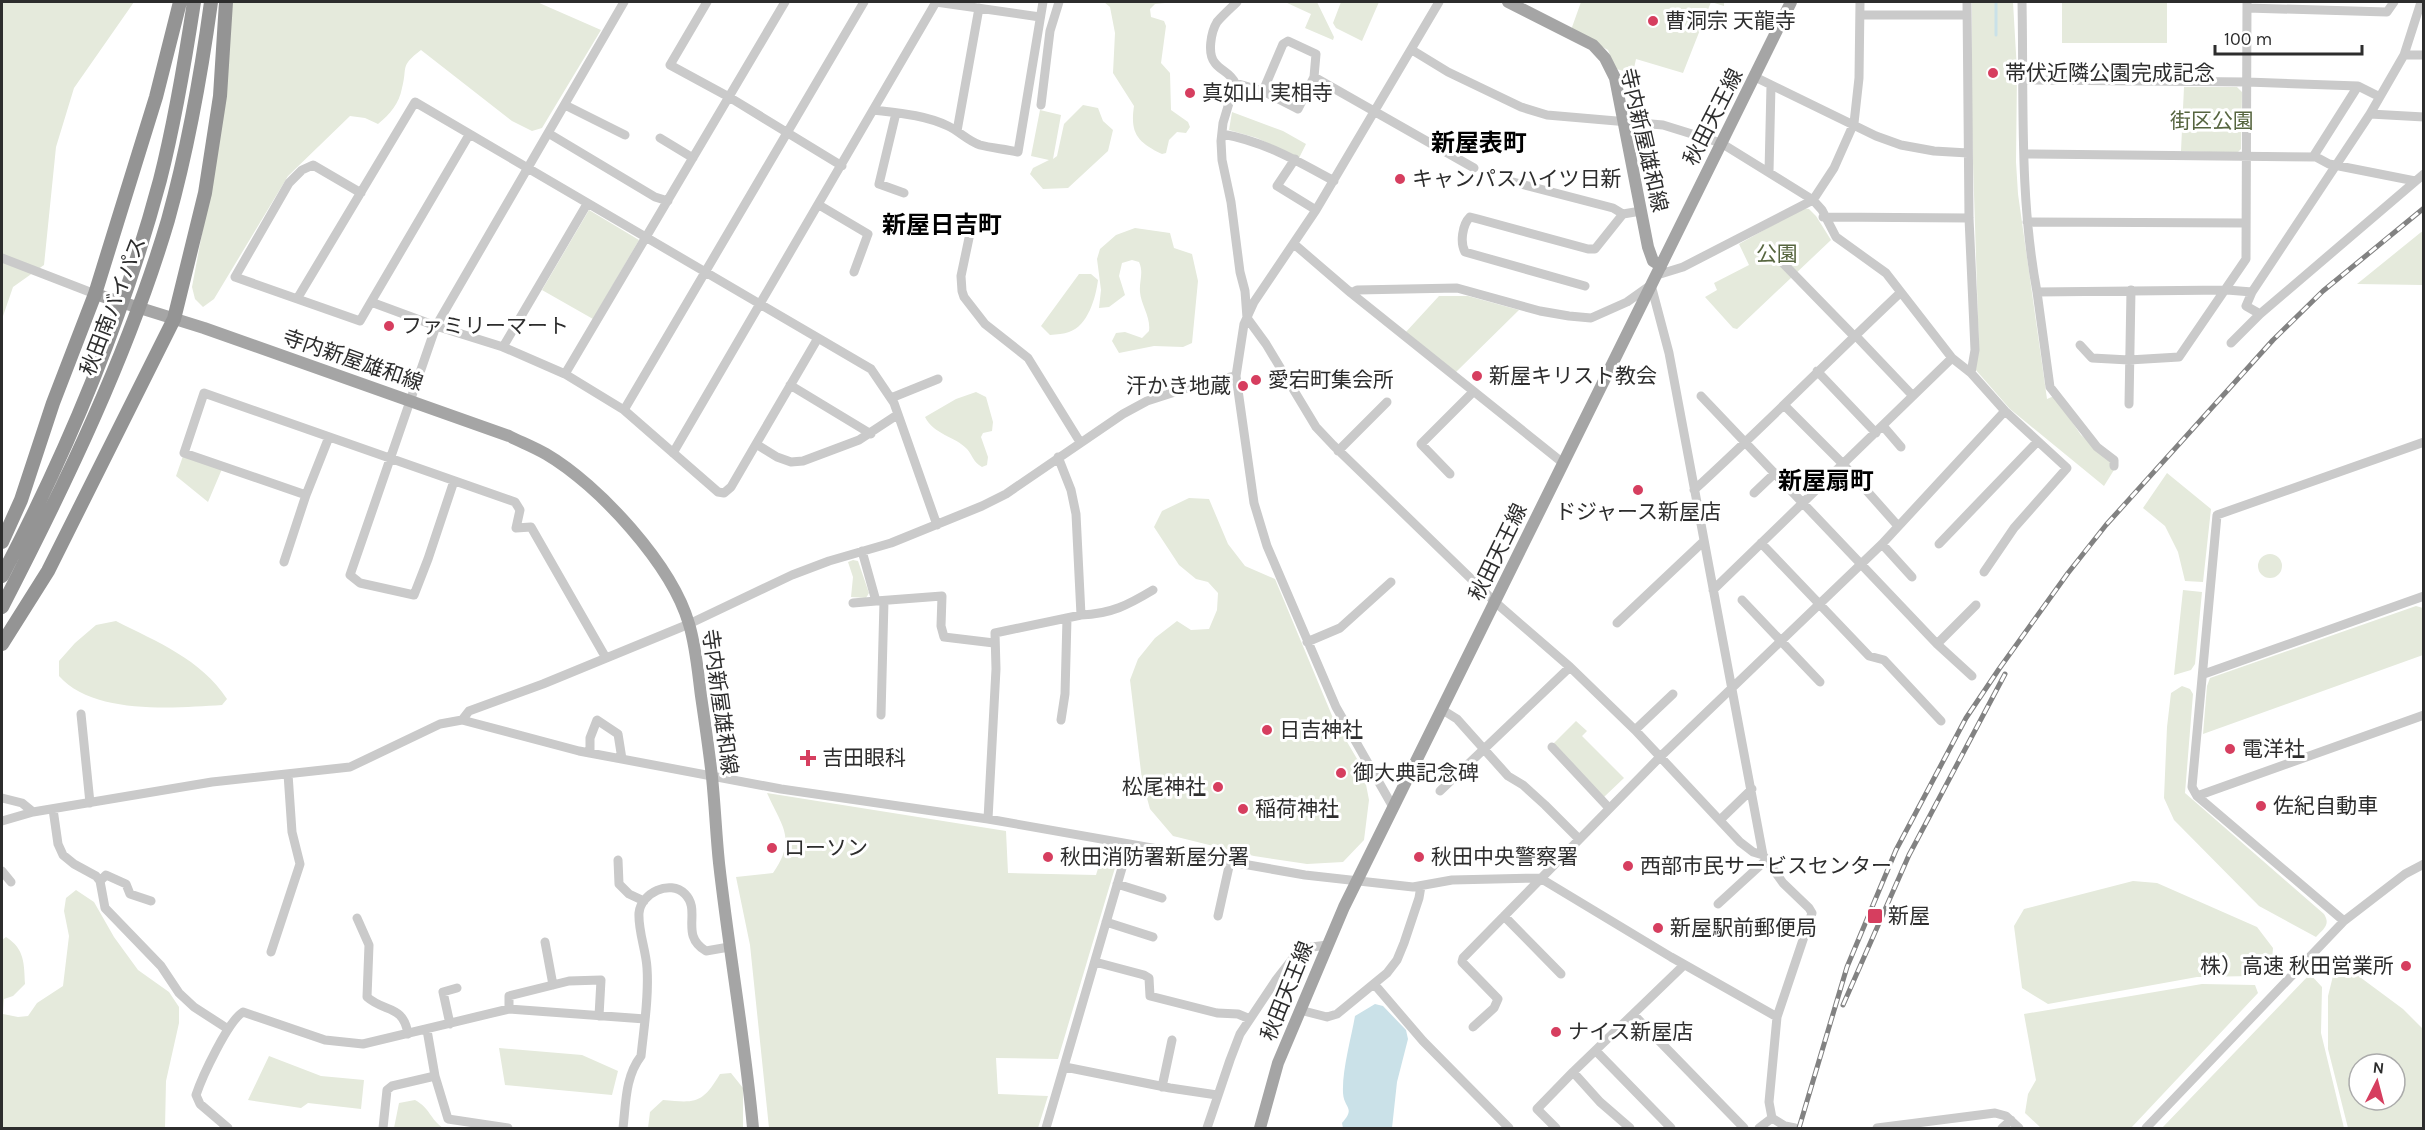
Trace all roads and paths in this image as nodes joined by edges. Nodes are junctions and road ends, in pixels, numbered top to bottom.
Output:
1 (180, 2) edge
2 (194, 2) edge
3 (211, 2) edge
4 (226, 2) edge
5 (624, 2) edge
6 (707, 2) edge
7 (785, 2) edge
8 (864, 2) edge
9 (936, 2) edge
10 (1043, 2) edge
11 (1059, 2) edge
12 (1237, 2) edge
13 (1439, 2) edge
14 (1508, 2) edge
15 (1791, 2) edge
16 (1860, 2) edge
17 (1967, 2) edge
18 (2022, 2) edge
19 (2394, 2) edge
20 (2421, 2) edge
21 (2247, 5) edge
22 (979, 8) junction
23 (1860, 15) junction
24 (1967, 15) junction
25 (1040, 17) junction
26 (1412, 50) junction
27 (2403, 55) junction
28 (2424, 55) edge
29 (1314, 77) junction
30 (1755, 77) junction
31 (2023, 80) junction
32 (2247, 82) junction
33 (1235, 83) junction
34 (1771, 85) junction
35 (2358, 86) junction
36 (1263, 91) junction
37 (2378, 96) junction
38 (729, 97) junction
39 (565, 105) junction
40 (1041, 105) dead end
41 (874, 110) junction
42 (1376, 111) junction
43 (896, 113) junction
44 (2370, 114) junction
45 (2424, 117) edge
46 (1623, 122) junction
47 (1854, 123) junction
48 (957, 131) junction
49 (548, 133) junction
50 (787, 134) junction
51 (1222, 134) junction
52 (470, 135) junction
53 (625, 135) dead end
54 (660, 138) dead end
55 (1721, 143) junction
56 (1968, 153) junction
57 (2024, 154) junction
58 (2245, 155) junction
59 (2313, 157) junction
60 (693, 158) junction
61 (1295, 159) junction
62 (2337, 165) junction
63 (842, 166) junction
64 (528, 167) junction
65 (1474, 168) dead end
66 (1769, 172) junction
67 (2424, 174) edge
68 (1334, 181) junction
69 (2415, 181) junction
70 (1513, 182) dead end
71 (361, 193) junction
72 (904, 193) dead end
73 (1813, 200) junction
74 (668, 201) junction
75 (587, 204) junction
76 (819, 204) junction
77 (1316, 210) junction
78 (1641, 211) junction
79 (1623, 214) junction
80 (1823, 217) junction
81 (1969, 218) junction
82 (973, 219) dead end
83 (2027, 222) junction
84 (2246, 223) junction
85 (646, 237) junction
86 (1294, 244) junction
87 (1778, 257) dead end
88 (2, 258) edge
89 (705, 271) junction
90 (854, 272) dead end
91 (1656, 275) junction
92 (1585, 286) dead end
93 (2131, 290) junction
94 (2226, 290) junction
95 (2037, 292) junction
96 (2252, 292) junction
97 (1900, 293) junction
98 (95, 294) junction
99 (1351, 294) junction
100 (297, 299) junction
101 (371, 302) junction
102 (760, 304) junction
103 (2260, 314) junction
104 (1247, 318) junction
105 (174, 320) junction
106 (436, 326) junction
107 (1855, 336) junction
108 (818, 338) junction
109 (2231, 343) dead end
110 (2080, 345) dead end
111 (503, 347) junction
112 (1952, 358) junction
113 (2129, 360) junction
114 (1817, 371) junction
115 (565, 374) junction
116 (1971, 374) junction
117 (1236, 376) junction
118 (938, 379) dead end
119 (790, 385) junction
120 (1473, 392) junction
121 (1701, 396) dead end
122 (1913, 396) junction
123 (891, 398) junction
124 (410, 402) junction
125 (1387, 402) dead end
126 (1784, 405) junction
127 (2129, 405) dead end
128 (624, 410) junction
129 (2005, 411) junction
130 (897, 415) junction
131 (1880, 430) junction
132 (871, 434) junction
133 (329, 437) junction
134 (1080, 442) junction
135 (2037, 442) junction
136 (2424, 442) edge
137 (1747, 443) junction
138 (756, 444) junction
139 (1901, 447) dead end
140 (1338, 451) junction
141 (673, 453) junction
142 (1058, 457) junction
143 (390, 459) junction
144 (1563, 463) junction
145 (1843, 464) junction
146 (2114, 466) dead end
147 (1774, 472) junction
148 (1450, 474) dead end
149 (454, 481) junction
150 (1694, 490) junction
151 (1754, 493) dead end
152 (306, 495) junction
153 (1804, 503) junction
154 (937, 525) junction
155 (1898, 526) junction
156 (1704, 541) junction
157 (2, 542) edge
158 (1761, 543) junction
159 (1882, 544) junction
160 (1939, 544) dead end
161 (862, 551) junction
162 (284, 562) dead end
163 (1861, 564) junction
164 (1984, 572) dead end
165 (2, 576) edge
166 (1912, 577) dead end
167 (1390, 582) dead end
168 (1153, 590) dead end
169 (1713, 590) junction
170 (2424, 596) edge
171 (1743, 600) dead end
172 (880, 601) junction
173 (1495, 602) junction
174 (853, 603) dead end
175 (1820, 605) junction
176 (1976, 605) dead end
177 (2, 607) edge
178 (1081, 615) junction
179 (1067, 618) junction
180 (1617, 623) dead end
181 (689, 624) junction
182 (1782, 640) junction
183 (1307, 642) junction
184 (994, 643) junction
185 (2, 644) edge
186 (1937, 644) junction
187 (606, 658) junction
188 (1570, 667) junction
189 (2204, 674) junction
190 (1972, 676) dead end
191 (1820, 682) dead end
192 (1733, 687) junction
193 (1673, 694) dead end
194 (1441, 709) junction
195 (81, 714) dead end
196 (881, 715) dead end
197 (2424, 715) edge
198 (462, 720) junction
199 (1061, 720) dead end
200 (1941, 721) dead end
201 (1635, 730) junction
202 (1552, 747) dead end
203 (1484, 750) junction
204 (590, 753) junction
205 (1660, 757) junction
206 (622, 759) junction
207 (288, 774) junction
208 (712, 776) junction
209 (1752, 789) junction
210 (1440, 791) dead end
211 (2197, 796) junction
212 (2, 798) edge
213 (90, 803) junction
214 (1393, 807) junction
215 (1609, 808) junction
216 (53, 809) junction
217 (33, 812) junction
218 (988, 819) junction
219 (1720, 819) junction
220 (2, 821) edge
221 (1579, 839) junction
222 (1129, 844) junction
223 (1764, 858) junction
224 (618, 860) dead end
225 (1230, 862) junction
226 (2424, 864) edge
227 (2, 871) edge
228 (1540, 878) junction
229 (100, 881) junction
230 (1358, 881) junction
231 (11, 882) dead end
232 (1117, 884) junction
233 (1421, 886) junction
234 (1162, 898) dead end
235 (151, 901) dead end
236 (644, 901) junction
237 (1718, 904) dead end
238 (1218, 916) dead end
239 (1504, 916) junction
240 (357, 918) dead end
241 (2344, 921) junction
242 (1106, 922) junction
243 (1153, 937) dead end
244 (545, 942) dead end
245 (1327, 945) junction
246 (729, 947) junction
247 (271, 952) dead end
248 (1095, 962) junction
249 (1684, 965) junction
250 (1561, 974) dead end
251 (553, 985) junction
252 (1375, 985) junction
253 (457, 988) dead end
254 (509, 1009) junction
255 (1300, 1010) junction
256 (1634, 1015) junction
257 (599, 1016) junction
258 (1778, 1017) junction
259 (645, 1019) junction
260 (1250, 1019) junction
261 (450, 1024) junction
262 (1473, 1027) dead end
263 (228, 1029) junction
264 (427, 1030) junction
265 (408, 1034) junction
266 (1172, 1040) dead end
267 (1596, 1051) junction
268 (1065, 1067) junction
269 (1573, 1072) junction
270 (435, 1076) junction
271 (1162, 1087) junction
272 (1217, 1095) junction
273 (1772, 1118) junction
274 (2011, 1120) junction
275 (228, 1128) edge
276 (383, 1128) edge
277 (507, 1128) edge
278 (623, 1128) edge
279 (753, 1128) edge
280 (1046, 1128) edge
281 (1208, 1128) edge
282 (1260, 1128) edge
283 (1509, 1128) edge
284 (1556, 1128) edge
285 (1630, 1128) edge
286 (1671, 1128) edge
287 (1744, 1128) edge
288 (1759, 1128) edge
289 (1795, 1128) edge
290 (1877, 1128) edge
291 (2002, 1128) edge
292 (2019, 1128) edge
293 (2146, 1128) edge

1 - 98 highway
2 - 165 highway, 秋田南バイパス
3 - 177 highway, 秋田南バイパス
4 - 105 highway
5 - 39 street
6 - 38 street
7 - 38 street
8 - 50 street
9 - 22 street
9 - 41 street
10 - 25 street
11 - 40 street
12 - 33 street
13 - 26 street
14 - 46 main road, 寺内新屋雄和線
15 - 30 main road, 秋田天王線
16 - 23 street
17 - 24 street
18 - 31 street
19 - 21 street
20 - 27 street
21 - 32 street
22 - 25 street
22 - 48 street
23 - 24 street
23 - 47 street
24 - 56 street
25 - 48 street
26 - 42 street
26 - 46 street
27 - 28 street
27 - 37 street
29 - 36 street
29 - 36 street
29 - 42 street
30 - 34 street
30 - 55 main road, 秋田天王線
31 - 32 street
31 - 57 street
32 - 35 street
32 - 58 street
33 - 36 street
33 - 51 street
34 - 47 street
34 - 66 street
35 - 37 street
35 - 59 street
37 - 44 street
38 - 50 street
38 - 60 street
39 - 49 street
39 - 53 street
41 - 43 street
41 - 63 street
42 - 65 street
42 - 68 street
43 - 48 street
43 - 72 street
44 - 45 street
44 - 62 street
46 - 55 street
46 - 78 main road, 寺内新屋雄和線
47 - 56 street
47 - 73 street
49 - 64 street
49 - 74 street
50 - 63 street
50 - 89 street
51 - 61 street
51 - 104 street
52 - 64 street
52 - 71 street
52 - 101 street
54 - 60 street
55 - 66 street
55 - 91 main road, 秋田天王線
56 - 81 street
57 - 58 street
57 - 83 street
58 - 59 street
58 - 84 street
59 - 62 street
60 - 74 street
61 - 68 street
61 - 77 street
62 - 69 street
62 - 96 street
63 - 76 street
64 - 75 street
64 - 106 street
66 - 73 street
67 - 69 street
68 - 77 street
69 - 103 street
70 - 79 street
71 - 100 street
71 - 100 street
73 - 80 street
73 - 91 street
74 - 85 street
75 - 85 street
75 - 111 street
76 - 90 street
76 - 102 street
77 - 86 street
78 - 79 street
78 - 91 main road, 寺内新屋雄和線
79 - 92 street
80 - 81 street
80 - 97 street
81 - 116 street
82 - 134 street
83 - 84 street
83 - 95 street
84 - 94 street
85 - 89 street
85 - 115 street
86 - 99 street
86 - 104 street
87 - 107 street
88 - 98 street
89 - 102 street
89 - 128 street
91 - 99 street
91 - 144 main road, 秋田天王線
91 - 150 street
93 - 94 street
93 - 95 street
93 - 113 street
94 - 96 street
94 - 113 street
95 - 146 street
96 - 103 street
97 - 107 street
97 - 112 street
98 - 105 main road, 寺内新屋雄和線
98 - 157 highway
99 - 120 street
100 - 101 street
101 - 106 street
102 - 108 street
102 - 141 street
103 - 109 street
104 - 117 street
104 - 140 street
105 - 124 main road, 寺内新屋雄和線
105 - 185 highway
106 - 111 street
106 - 124 street
107 - 114 street
107 - 122 street
108 - 119 street
108 - 123 street
110 - 113 street
111 - 115 street
112 - 116 street
112 - 122 street
113 - 127 street
114 - 126 street
114 - 131 street
115 - 128 street
116 - 129 street
117 - 134 street
117 - 183 street
118 - 123 street
119 - 132 street
119 - 138 street
120 - 144 street
120 - 148 street
121 - 137 street
122 - 131 street
123 - 130 street
124 - 143 street
124 - 181 main road, 寺内新屋雄和線
125 - 140 street
126 - 137 street
126 - 145 street
128 - 141 street
129 - 135 street
129 - 155 street
130 - 132 street
130 - 154 street
131 - 139 street
131 - 145 street
132 - 138 street
133 - 143 street
133 - 152 street
133 - 152 street
134 - 142 street
135 - 160 street
135 - 164 street
136 - 189 street
137 - 147 street
137 - 150 street
138 - 141 street
140 - 173 street
142 - 154 street
142 - 178 street
143 - 149 street
143 - 149 street
144 - 173 main road, 秋田天王線
145 - 153 street
145 - 155 street
147 - 151 street
147 - 153 street
149 - 187 street
150 - 156 street
152 - 162 street
153 - 158 street
153 - 163 street
154 - 161 street
155 - 159 street
156 - 169 street
156 - 180 street
158 - 169 street
158 - 175 street
159 - 163 street
159 - 166 street
161 - 172 street
161 - 181 street
163 - 175 street
163 - 186 street
167 - 183 street
168 - 178 street
169 - 192 street
170 - 189 street
171 - 182 street
172 - 174 street
172 - 184 street
172 - 196 street
173 - 188 street
173 - 194 main road, 秋田天王線
175 - 182 street
175 - 200 street
176 - 186 street
178 - 179 street
179 - 184 street
179 - 199 street
181 - 187 street
181 - 208 main road, 寺内新屋雄和線
182 - 191 street
182 - 192 street
183 - 214 street
184 - 218 street
186 - 190 street
187 - 198 street
188 - 201 street
188 - 203 street
189 - 211 street
192 - 205 street
192 - 209 street
193 - 201 street
194 - 203 street
194 - 214 main road, 秋田天王線
195 - 213 street
197 - 211 street
198 - 204 street
198 - 207 street
201 - 205 street
202 - 215 street
203 - 210 street
203 - 221 street
204 - 206 street
204 - 206 street
205 - 215 street
205 - 219 street
206 - 208 street
207 - 213 street
207 - 247 street
208 - 218 street
208 - 246 main road, 寺内新屋雄和線
209 - 219 street
209 - 223 street
211 - 241 street
212 - 217 street
213 - 216 street
214 - 230 main road, 秋田天王線
215 - 221 street
216 - 217 street
216 - 229 street
217 - 220 street
218 - 222 street
219 - 223 street
221 - 228 street
222 - 225 street
222 - 232 street
223 - 237 street
223 - 258 street
224 - 236 street
225 - 230 street
225 - 238 street
226 - 241 street
227 - 231 street
228 - 233 street
228 - 239 street
228 - 249 street
229 - 235 street
229 - 263 street
230 - 233 street
230 - 245 main road, 秋田天王線
232 - 234 street
232 - 242 street
233 - 252 street
236 - 246 street
236 - 259 street
239 - 250 street
239 - 262 street
240 - 265 street
241 - 293 street
242 - 243 street
242 - 248 street
244 - 251 street
245 - 255 main road, 秋田天王線
245 - 260 street
246 - 279 main road, 寺内新屋雄和線
248 - 260 street
248 - 268 street
249 - 256 street
249 - 258 street
251 - 254 street
251 - 257 street
252 - 255 street
252 - 283 street
253 - 261 street
254 - 257 street
254 - 261 street
255 - 282 main road, 秋田天王線
256 - 267 street
256 - 287 street
257 - 259 street
258 - 273 street
259 - 278 street
260 - 272 street
261 - 264 street
263 - 265 street
263 - 275 street
264 - 265 street
264 - 270 street
266 - 271 street
267 - 269 street
267 - 286 street
268 - 271 street
268 - 280 street
269 - 284 street
269 - 285 street
270 - 276 street
270 - 277 street
271 - 272 street
272 - 281 street
273 - 288 street
273 - 289 street
274 - 290 street
274 - 291 street
274 - 292 street

